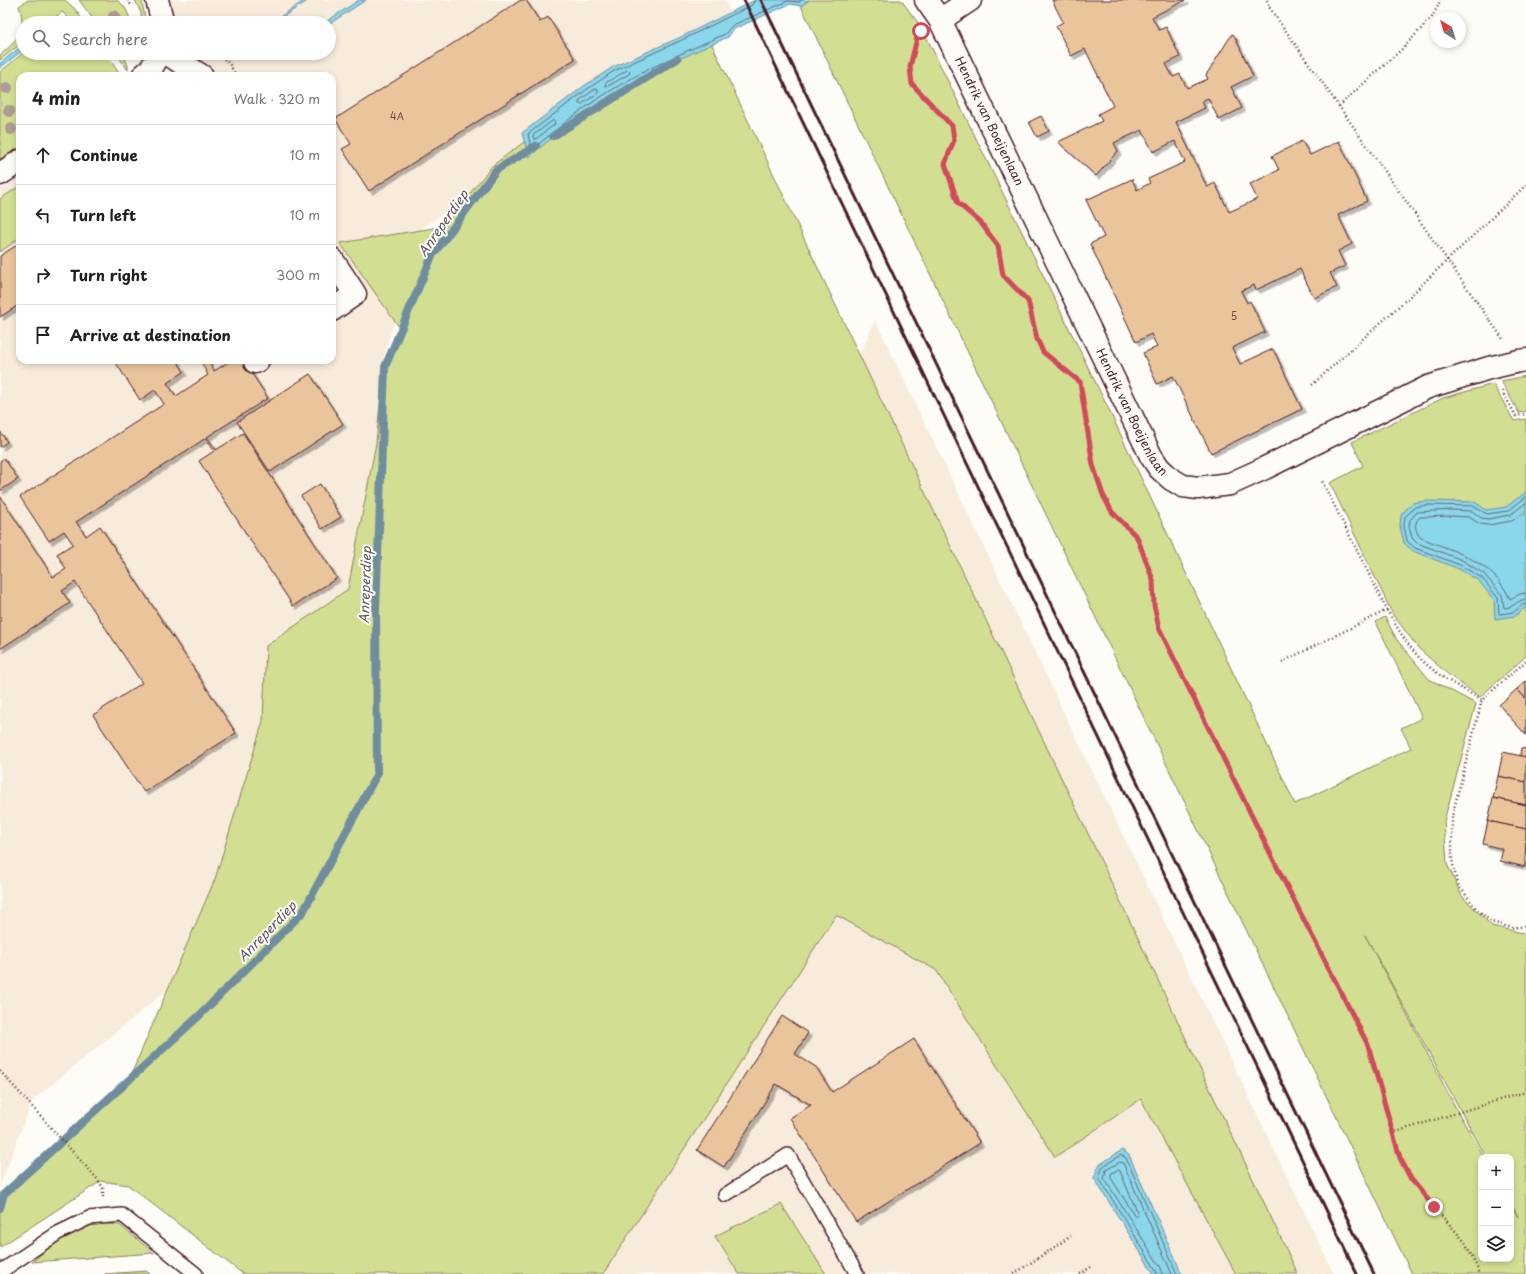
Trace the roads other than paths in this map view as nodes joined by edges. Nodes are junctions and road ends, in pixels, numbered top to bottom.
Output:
1 (157, 0) edge
2 (926, 0) edge
3 (970, 0) edge
4 (161, 16) edge
5 (940, 20) junction
6 (156, 60) edge
7 (177, 60) edge
8 (148, 72) edge
9 (196, 72) edge
10 (16, 164) edge
11 (0, 174) edge
12 (336, 265) edge
13 (336, 307) edge
14 (1522, 360) edge
15 (725, 1195) dead end
16 (0, 1272) edge
17 (196, 1274) edge
18 (857, 1274) edge

1 - 4 street
2 - 5 street, Hendrik van Boeijenlaan
3 - 5 street
5 - 14 street, Hendrik van Boeijenlaan
6 - 8 street
7 - 9 street
10 - 11 street
12 - 13 street
15 - 18 lane
16 - 17 lane

